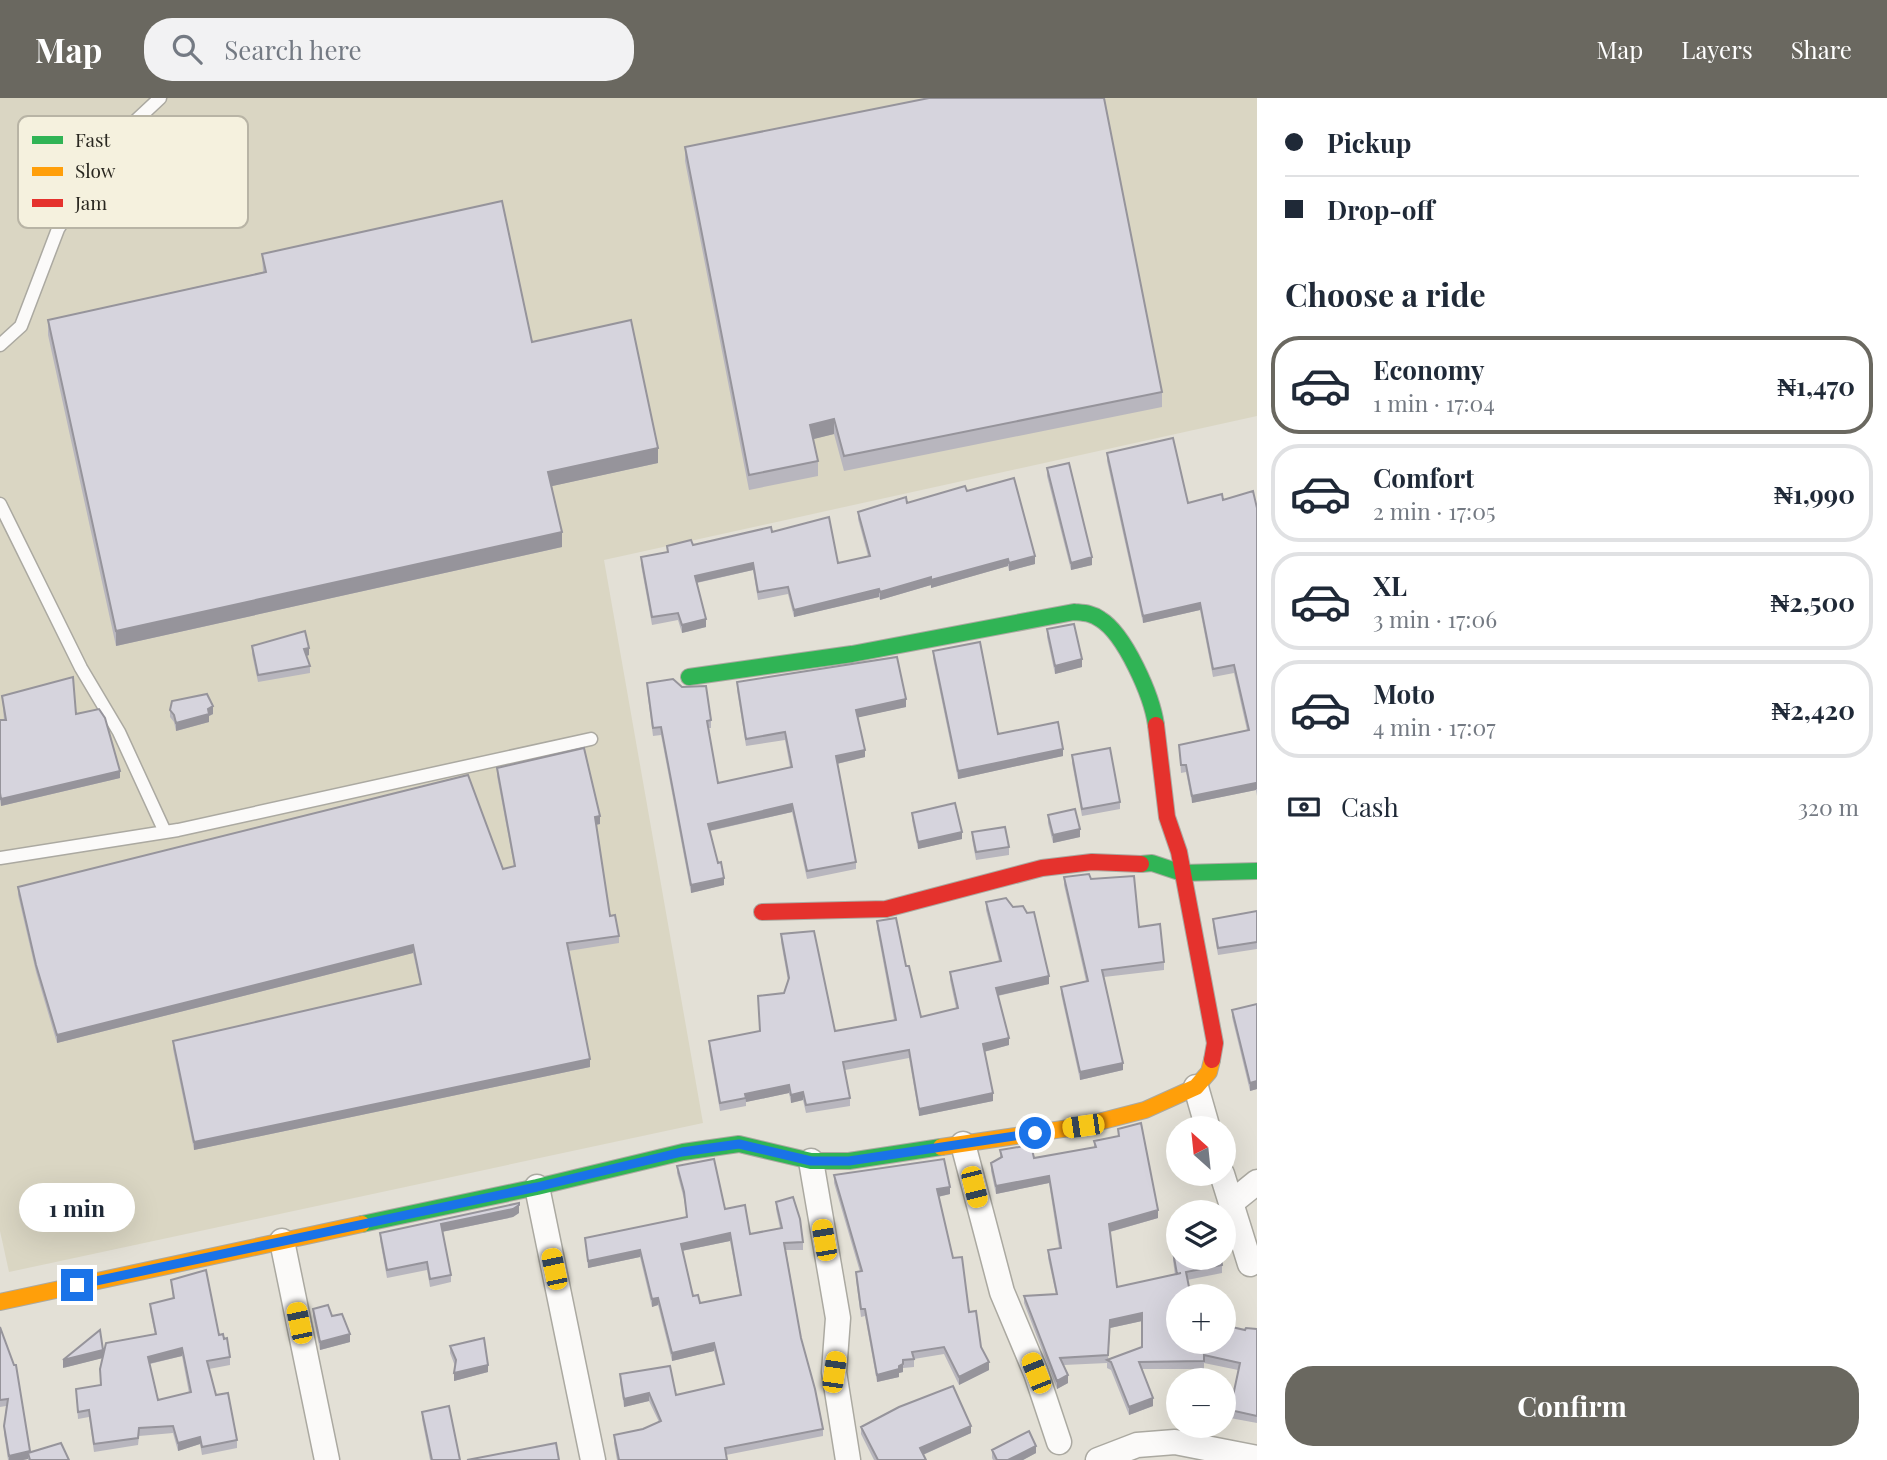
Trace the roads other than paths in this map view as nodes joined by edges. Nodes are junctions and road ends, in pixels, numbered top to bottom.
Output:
1 (160, 98) edge
2 (141, 116) edge
3 (59, 228) edge
4 (0, 345) edge
5 (0, 504) edge
6 (690, 677) dead end
7 (592, 739) dead end
8 (165, 832) junction
9 (0, 858) edge
10 (1257, 871) edge
11 (1182, 873) junction
12 (762, 912) dead end
13 (1196, 1087) junction
14 (1204, 1116) edge
15 (963, 1144) junction
16 (811, 1161) junction
17 (1257, 1182) edge
18 (537, 1187) junction
19 (1235, 1200) edge
20 (1236, 1219) edge
21 (282, 1241) junction
22 (1250, 1264) dead end
23 (0, 1302) edge
24 (1059, 1441) dead end
25 (1257, 1458) edge
26 (327, 1460) edge
27 (593, 1460) edge
28 (848, 1460) edge
29 (1098, 1460) edge

1 - 2 lane
3 - 4 lane
5 - 8 lane
6 - 11 street
7 - 8 lane
8 - 9 lane
10 - 11 street
11 - 12 street
11 - 13 street
13 - 14 street
13 - 15 street
15 - 16 street
15 - 24 street
16 - 18 street
16 - 28 street
17 - 19 street
18 - 21 street
18 - 27 street
20 - 22 street
21 - 23 street
21 - 26 street
25 - 29 street

